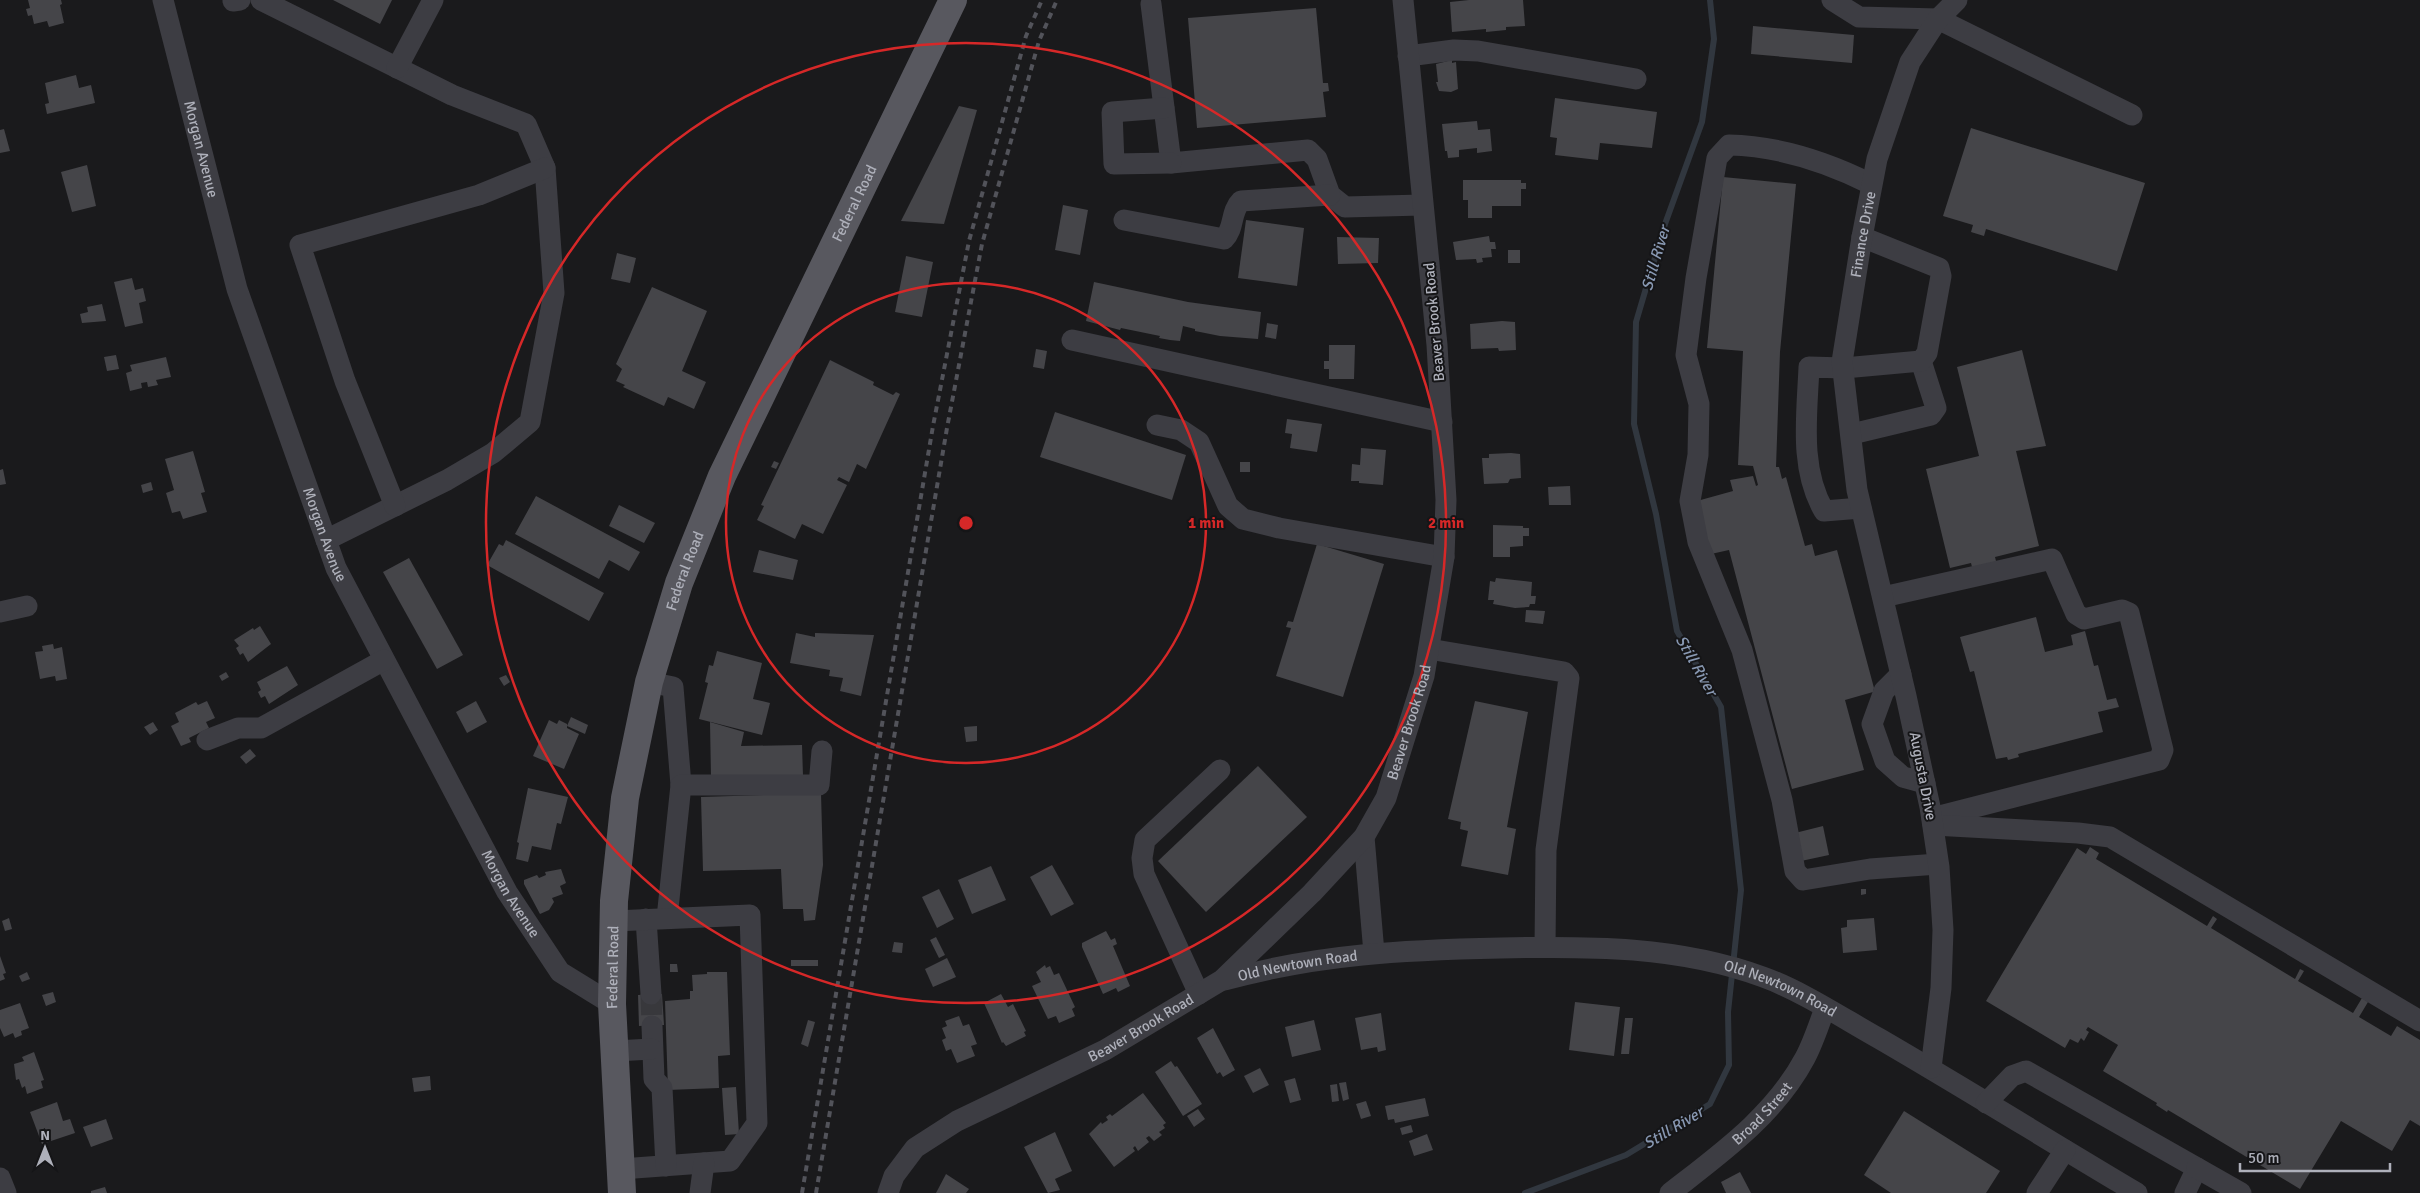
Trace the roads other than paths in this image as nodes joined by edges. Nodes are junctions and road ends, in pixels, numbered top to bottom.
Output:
1 (163, 0) edge
2 (261, 0) edge
3 (433, 0) edge
4 (953, 0) edge
5 (1403, 0) edge
6 (1832, 0) edge
7 (1957, 0) edge
8 (1151, 4) dead end
9 (1938, 19) junction
10 (1408, 56) junction
11 (398, 68) junction
12 (1636, 79) dead end
13 (1164, 108) junction
14 (2132, 115) dead end
15 (1171, 163) junction
16 (545, 168) junction
17 (1871, 184) junction
18 (1330, 195) junction
19 (1422, 205) junction
20 (1124, 220) dead end
21 (1862, 237) junction
22 (1072, 340) dead end
23 (1921, 361) junction
24 (1844, 368) junction
25 (1442, 422) junction
26 (1157, 425) dead end
27 (1852, 434) junction
28 (1859, 498) junction
29 (395, 506) junction
30 (326, 540) junction
31 (1444, 556) junction
32 (1883, 597) junction
33 (27, 606) dead end
34 (0, 612) edge
35 (1429, 649) junction
36 (384, 660) junction
37 (1901, 674) junction
38 (649, 682) junction
39 (207, 740) dead end
40 (822, 751) dead end
41 (1220, 770) dead end
42 (1925, 783) junction
43 (681, 785) junction
44 (1932, 822) junction
45 (1364, 837) junction
46 (1938, 864) junction
47 (657, 919) junction
48 (614, 921) junction
49 (1544, 947) junction
50 (1374, 953) junction
51 (1222, 980) junction
52 (650, 994) tunnel mouth
53 (1199, 994) junction
54 (612, 1004) junction
55 (1825, 1008) junction
56 (2420, 1021) edge
57 (652, 1026) tunnel mouth
58 (652, 1049) junction
59 (615, 1051) junction
60 (1931, 1068) junction
61 (1986, 1103) junction
62 (2065, 1150) junction
63 (704, 1163) junction
64 (666, 1166) junction
65 (2198, 1168) junction
66 (0, 1178) edge
67 (622, 1181) edge
68 (6, 1193) edge
69 (700, 1193) edge
70 (888, 1193) edge
71 (1670, 1193) edge
72 (2037, 1193) edge
73 (2137, 1193) edge
74 (2185, 1193) edge
75 (2241, 1193) edge

1 - 30 street, Morgan Avenue
2 - 11 street
3 - 11 street
4 - 38 main road, Federal Road
5 - 10 street, Beaver Brook Road
6 - 9 street
7 - 9 street, Finance Drive
8 - 13 street
9 - 14 street
9 - 17 street, Finance Drive
10 - 12 street
10 - 19 street, Beaver Brook Road
11 - 16 street
13 - 15 street
13 - 15 street
15 - 18 street
16 - 29 street
16 - 29 street
17 - 21 street, Finance Drive
17 - 46 street
18 - 19 street
18 - 20 street
19 - 25 street, Beaver Brook Road
21 - 23 street
21 - 24 street, Finance Drive
22 - 25 street
23 - 24 street
23 - 27 street
24 - 27 street, Finance Drive
24 - 28 street
25 - 31 street, Beaver Brook Road
26 - 31 street
27 - 28 street, Finance Drive
28 - 32 street, Augusta Drive
29 - 30 street
30 - 36 street, Morgan Avenue
31 - 35 street, Beaver Brook Road
32 - 37 street, Augusta Drive
32 - 44 street
33 - 34 street
35 - 45 street, Beaver Brook Road
35 - 49 street
36 - 39 street
36 - 54 street, Morgan Avenue
37 - 42 street, Augusta Drive
37 - 42 street
38 - 43 street
38 - 48 main road, Federal Road
40 - 43 street
41 - 53 street
42 - 44 street, Augusta Drive
43 - 47 street
44 - 46 street, Augusta Drive
44 - 56 street
45 - 50 street, Old Newtown Road
45 - 51 street, Beaver Brook Road
46 - 60 street, Augusta Drive
47 - 48 street
47 - 52 street
47 - 63 street
48 - 54 main road, Federal Road
49 - 50 street, Old Newtown Road
49 - 55 street, Old Newtown Road
50 - 51 street, Old Newtown Road
51 - 53 street, Beaver Brook Road
53 - 70 street, Beaver Brook Road
54 - 59 main road, Federal Road
55 - 60 street, Old Newtown Road
55 - 71 street, Broad Street
57 - 58 street
58 - 59 street
58 - 64 street
59 - 67 main road, Federal Road
60 - 61 street, Old Newtown Road
61 - 62 street, Old Newtown Road
61 - 65 street
62 - 72 street
62 - 73 street, Old Newtown Road
63 - 64 street
63 - 69 street
64 - 67 street
65 - 74 street
65 - 75 street
66 - 68 street

